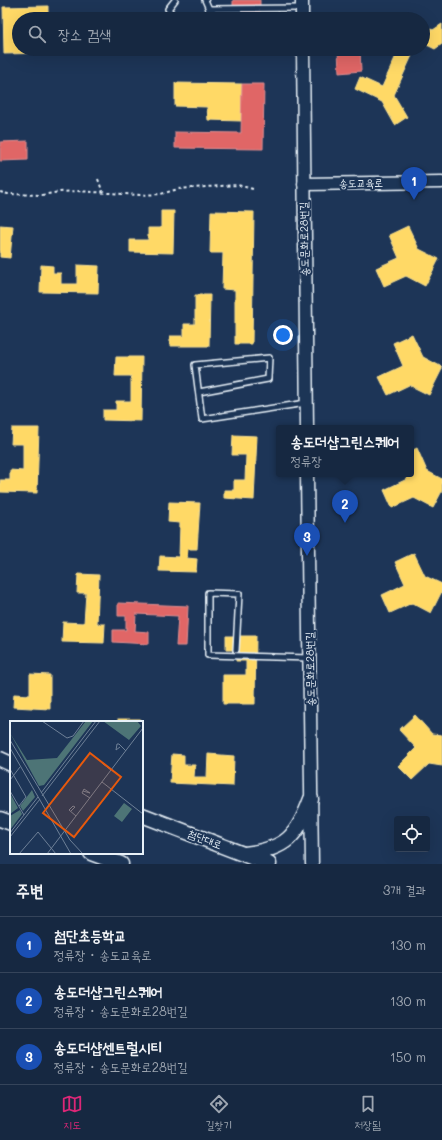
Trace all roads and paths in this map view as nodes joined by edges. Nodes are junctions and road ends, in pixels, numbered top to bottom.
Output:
1 (175, 0) edge
2 (205, 0) edge
3 (209, 9) junction
4 (302, 9) edge
5 (170, 12) edge
6 (208, 12) edge
7 (302, 56) edge
8 (98, 179) dead end
9 (442, 182) edge
10 (304, 184) junction
11 (253, 189) dead end
12 (0, 192) edge
13 (103, 193) junction
14 (199, 392) junction
15 (306, 403) junction
16 (307, 425) edge
17 (307, 477) edge
18 (236, 650) dead end
19 (310, 658) junction
20 (0, 759) edge
21 (10, 764) edge
22 (311, 799) junction
23 (143, 815) edge
24 (0, 819) edge
25 (10, 823) edge
26 (94, 854) edge
27 (243, 854) junction
28 (121, 864) edge
29 (269, 864) edge
30 (312, 864) edge

1 - 5 lane
2 - 3 lane
3 - 4 lane
3 - 6 lane
7 - 10 street, 송도문화로28번길
8 - 13 path
9 - 10 street, 송도교육로
10 - 15 street, 송도문화로28번길
11 - 13 path
12 - 13 path
14 - 14 lane
14 - 15 lane
15 - 16 street, 송도문화로28번길
17 - 19 street, 송도문화로28번길
18 - 19 lane
19 - 22 street, 송도문화로28번길
20 - 21 main road
22 - 27 main road
22 - 30 street, 송도문화로28번길
23 - 27 main road, 첨단대로
24 - 25 main road
26 - 28 main road
27 - 29 main road, 첨단대로

